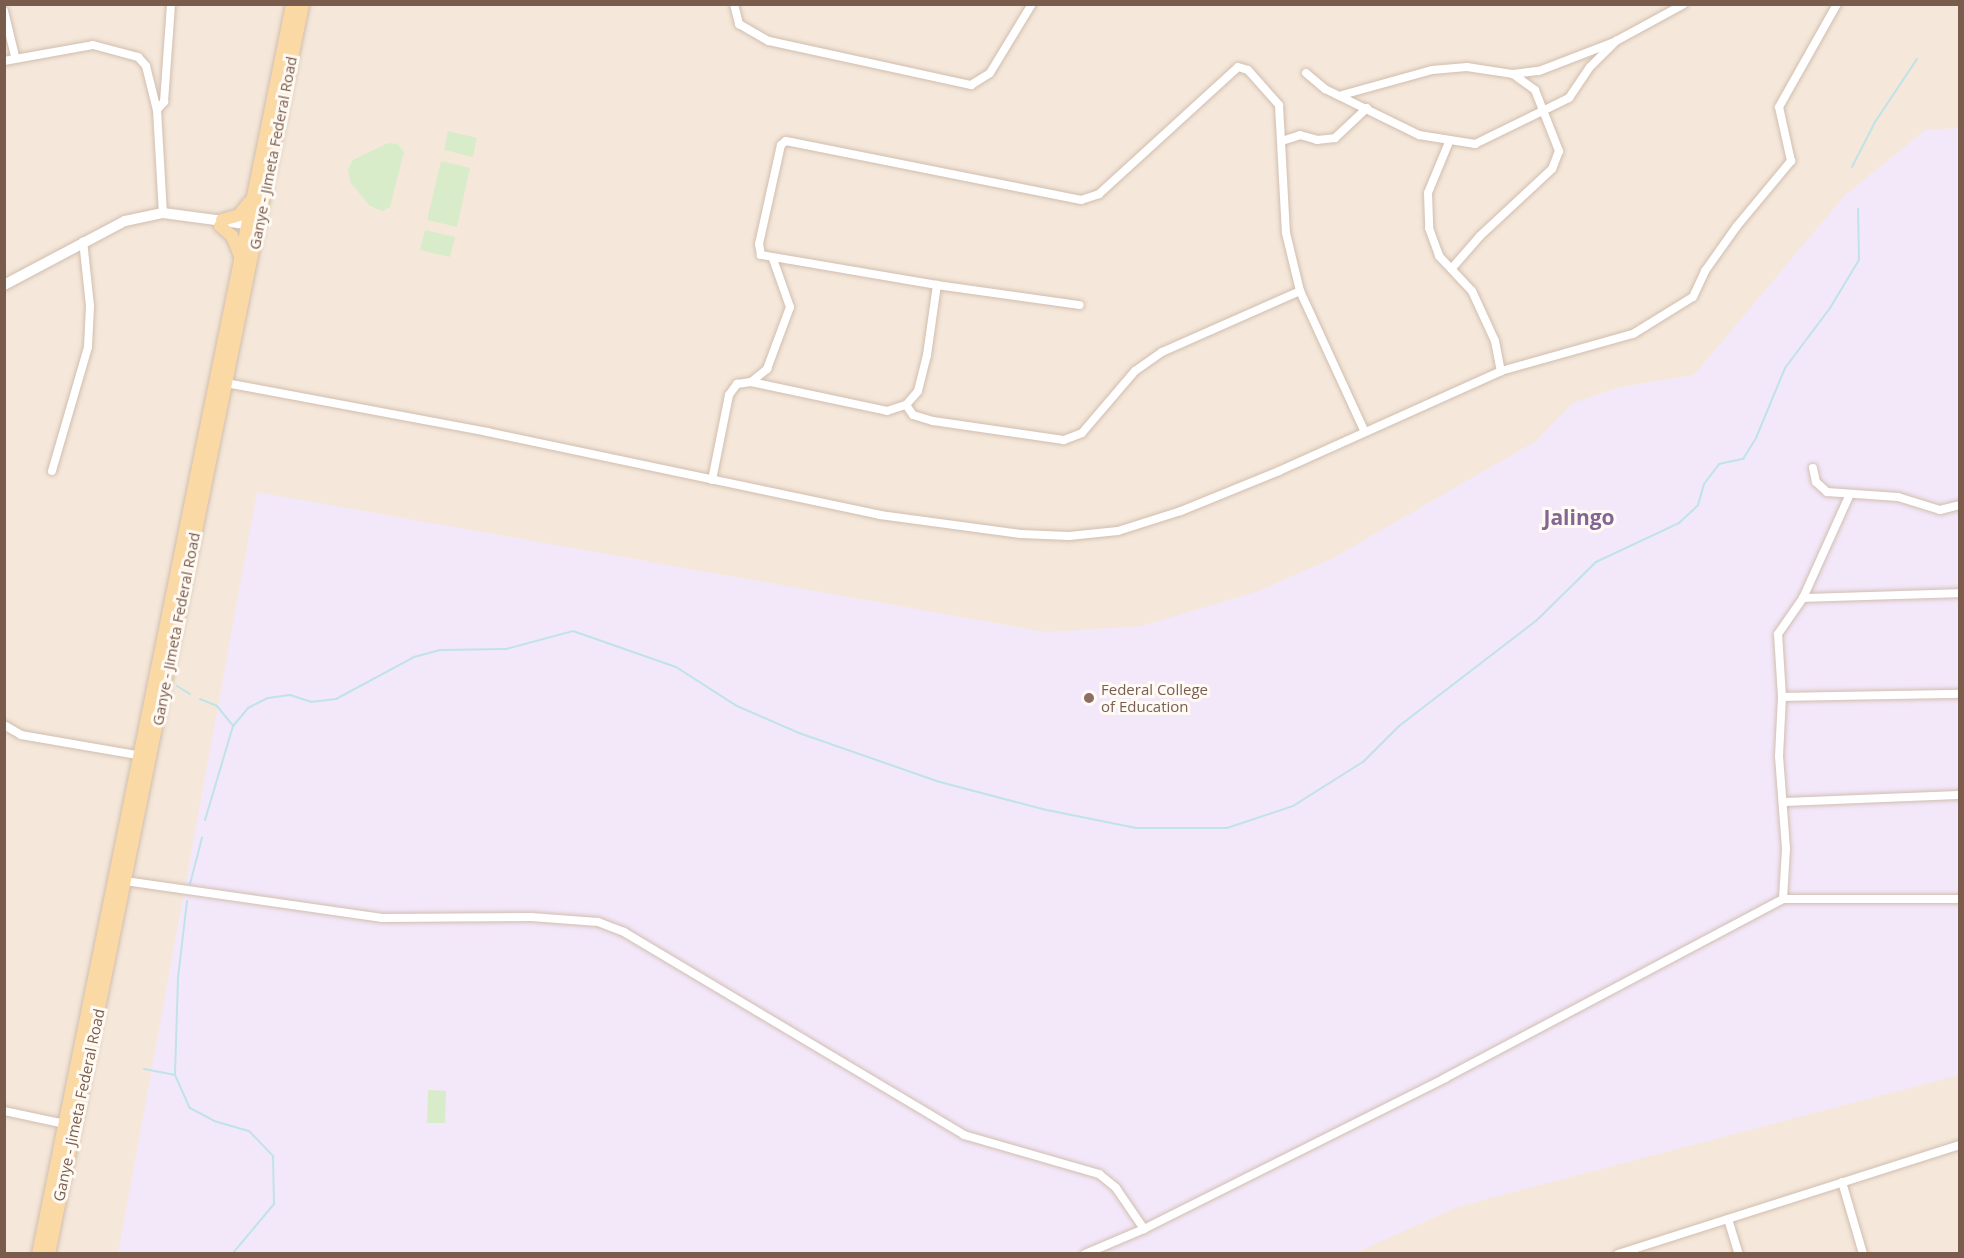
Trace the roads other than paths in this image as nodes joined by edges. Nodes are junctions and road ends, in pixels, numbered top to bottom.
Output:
1 (171, 4) edge
2 (292, 4) edge
3 (303, 4) edge
4 (734, 4) edge
5 (1032, 4) edge
6 (1684, 4) edge
7 (1837, 4) edge
8 (4, 11) edge
9 (1616, 41) junction
10 (15, 56) junction
11 (4, 61) edge
12 (1306, 73) dead end
13 (1513, 74) junction
14 (1341, 95) junction
15 (1367, 108) junction
16 (157, 110) junction
17 (1546, 111) junction
18 (1282, 141) junction
19 (1449, 142) junction
20 (254, 189) junction
21 (164, 213) junction
22 (221, 223) junction
23 (252, 228) junction
24 (83, 241) junction
25 (241, 257) junction
26 (773, 260) junction
27 (1453, 267) junction
28 (4, 285) edge
29 (937, 285) junction
30 (1300, 291) junction
31 (1080, 305) dead end
32 (1501, 371) junction
33 (226, 382) junction
34 (752, 382) junction
35 (906, 405) junction
36 (1365, 432) junction
37 (204, 464) junction
38 (1813, 468) dead end
39 (52, 471) dead end
40 (712, 480) junction
41 (1850, 496) junction
42 (1959, 505) edge
43 (1959, 593) edge
44 (1803, 598) junction
45 (1959, 694) edge
46 (1782, 697) junction
47 (4, 725) edge
48 (145, 756) junction
49 (1959, 795) edge
50 (1784, 802) junction
51 (125, 881) junction
52 (1783, 898) junction
53 (1959, 899) edge
54 (4, 1112) edge
55 (65, 1124) junction
56 (1959, 1145) edge
57 (1842, 1182) junction
58 (1728, 1219) junction
59 (1144, 1229) junction
60 (38, 1254) edge
61 (49, 1254) edge
62 (1085, 1254) edge
63 (1618, 1254) edge
64 (1739, 1254) edge
65 (1863, 1254) edge

1 - 16 street
2 - 20 main road, Ganye - Jimeta Federal Road
3 - 23 main road, Ganye - Jimeta Federal Road
4 - 5 street
6 - 9 street
7 - 32 street
8 - 10 street
9 - 13 street
9 - 17 street
10 - 11 street
10 - 16 street
12 - 14 street
13 - 14 street
13 - 17 street
14 - 15 street
15 - 18 street
15 - 19 street
16 - 21 street
17 - 19 street
17 - 27 street
18 - 26 street
18 - 30 street
19 - 27 street
20 - 22 main road
20 - 23 main road, Ganye - Jimeta Federal Road
21 - 22 street
21 - 24 street
22 - 23 street
22 - 25 main road
23 - 25 main road, Ganye - Jimeta Federal Road
23 - 33 main road, Ganye - Jimeta Federal Road
24 - 28 street
24 - 39 street
25 - 37 main road, Ganye - Jimeta Federal Road
26 - 29 street
26 - 34 street
27 - 32 street
29 - 31 street
29 - 35 street
30 - 35 street
30 - 36 street
32 - 36 street
33 - 37 main road, Ganye - Jimeta Federal Road
33 - 40 street
34 - 35 street
34 - 40 street
36 - 40 street
37 - 48 main road, Ganye - Jimeta Federal Road
38 - 41 street
41 - 42 street
41 - 44 street
43 - 44 street
44 - 46 street
45 - 46 street
46 - 50 street
47 - 48 street
48 - 51 main road, Ganye - Jimeta Federal Road
48 - 55 main road, Ganye - Jimeta Federal Road
49 - 50 street
50 - 52 street
51 - 59 street
51 - 61 main road, Ganye - Jimeta Federal Road
52 - 53 street
52 - 59 street
54 - 55 street
55 - 60 main road, Ganye - Jimeta Federal Road
56 - 57 street
57 - 58 street
57 - 65 street
58 - 63 street
58 - 64 street
59 - 62 street

